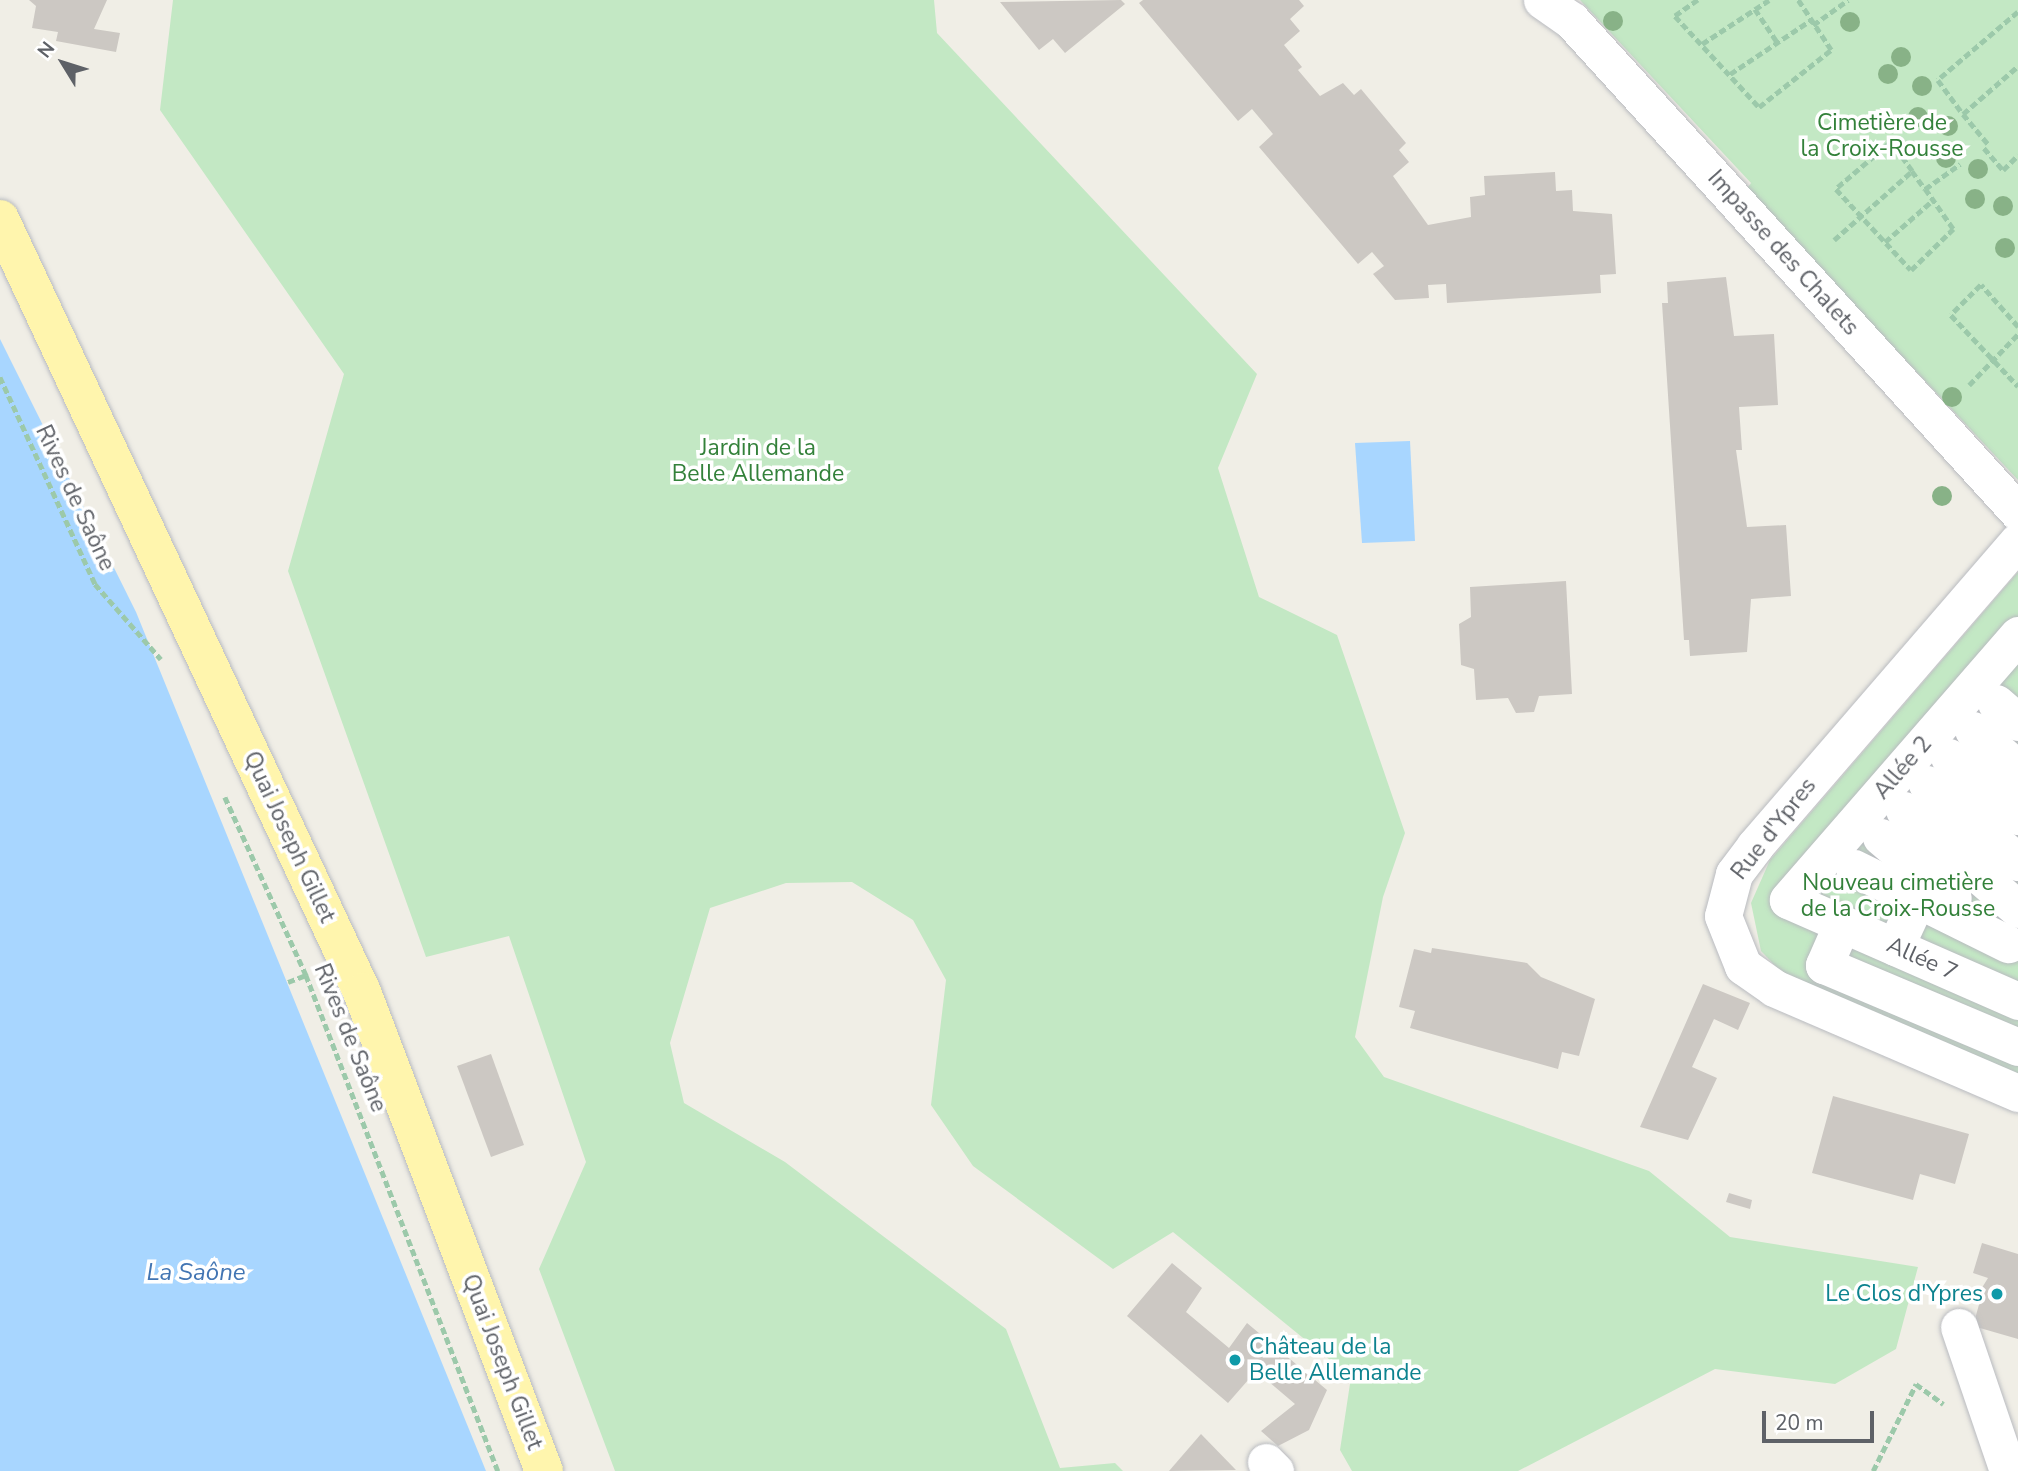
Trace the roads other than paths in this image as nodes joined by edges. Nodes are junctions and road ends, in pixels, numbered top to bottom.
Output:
1 (1542, 0) edge
2 (0, 219) edge
3 (2018, 512) edge
4 (2018, 541) edge
5 (2018, 635) edge
6 (1973, 730) dead end
7 (2018, 769) edge
8 (1976, 839) edge
9 (2018, 862) edge
10 (1854, 868) dead end
11 (1788, 900) joint
12 (2018, 909) edge
13 (1842, 924) junction
14 (1895, 947) junction
15 (2017, 999) edge
16 (2018, 1047) edge
17 (2018, 1093) edge
18 (1959, 1326) dead end
19 (544, 1471) edge
20 (2008, 1471) edge

1 - 3 street, Impasse des Chalets
2 - 19 main road, Quai Joseph Gillet
4 - 17 street, Rue d'Ypres
5 - 11 street, Allée 2
6 - 7 street
8 - 8 street
8 - 9 street
8 - 10 street
8 - 12 street
8 - 14 street
11 - 13 street, Allée 7
13 - 14 street, Allée 7
13 - 16 street
14 - 15 street, Allée 7
18 - 20 street

